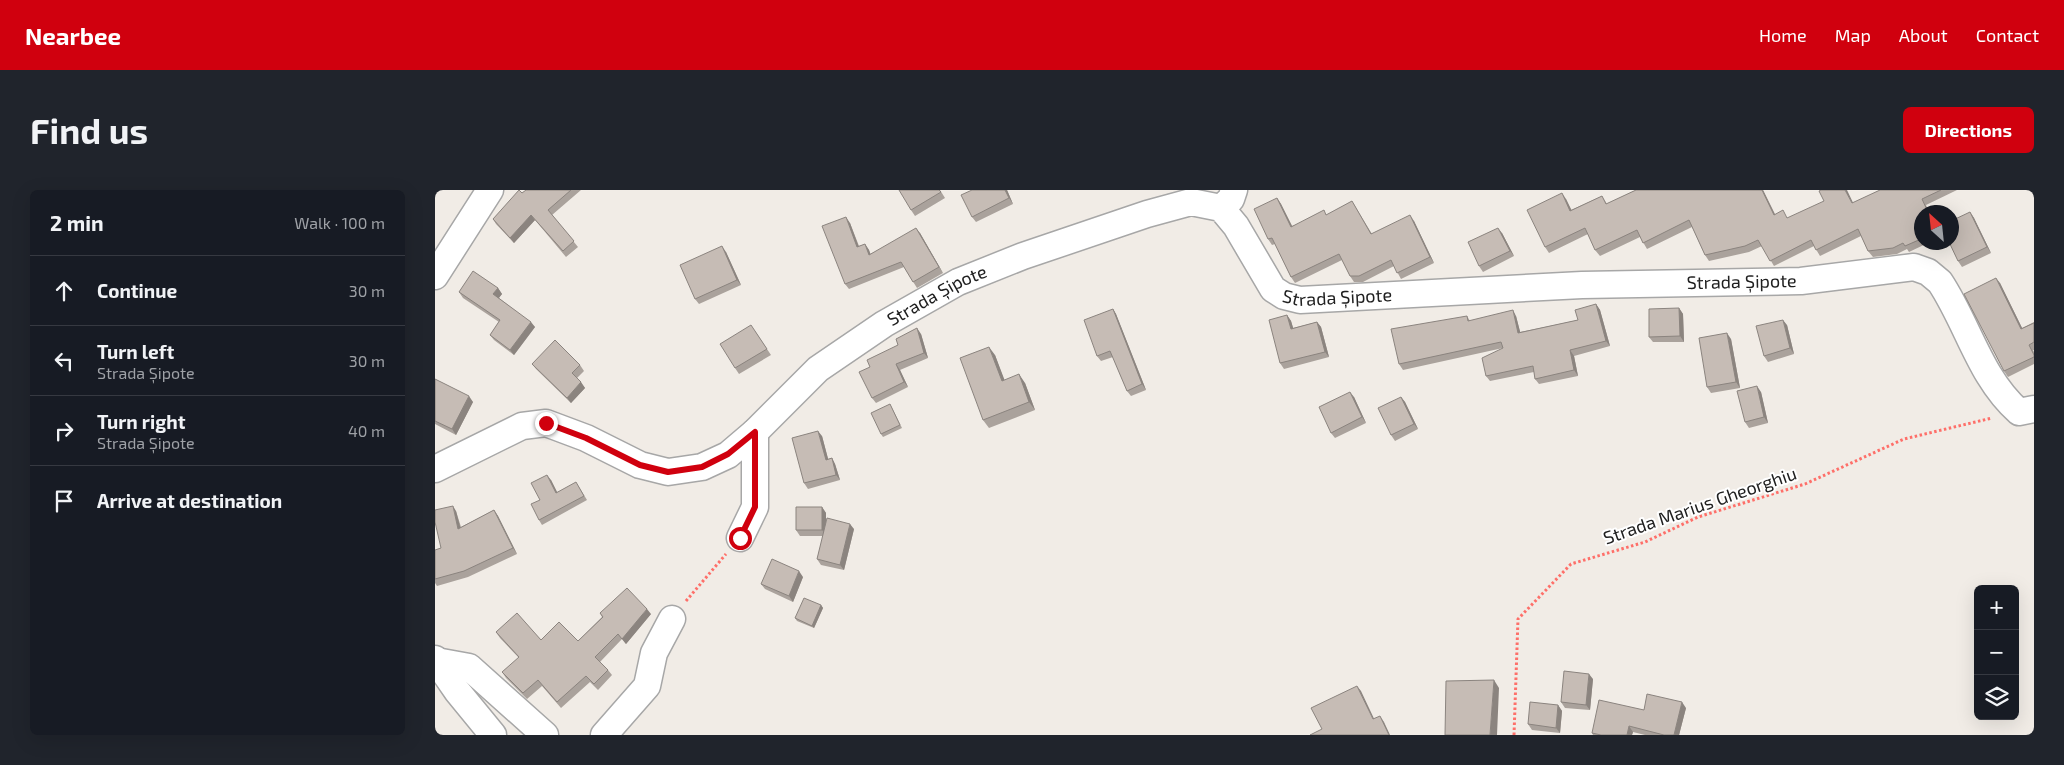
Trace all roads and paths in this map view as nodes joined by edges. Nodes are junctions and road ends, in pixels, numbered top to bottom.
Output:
1 (490, 190) edge
2 (1227, 199) edge
3 (435, 276) edge
4 (2027, 410) edge
5 (755, 432) junction
6 (435, 469) edge
7 (740, 538) joint
8 (672, 619) joint
9 (435, 660) edge
10 (493, 735) edge
11 (545, 735) edge
12 (604, 735) edge
13 (1514, 735) edge

1 - 3 street
2 - 4 street, Strada Șipote
2 - 5 street, Strada Șipote
4 - 13 path, Strada Marius Gheorghiu
5 - 6 street, Strada Șipote
5 - 7 street
7 - 8 path
8 - 12 street
9 - 10 street
9 - 11 street

